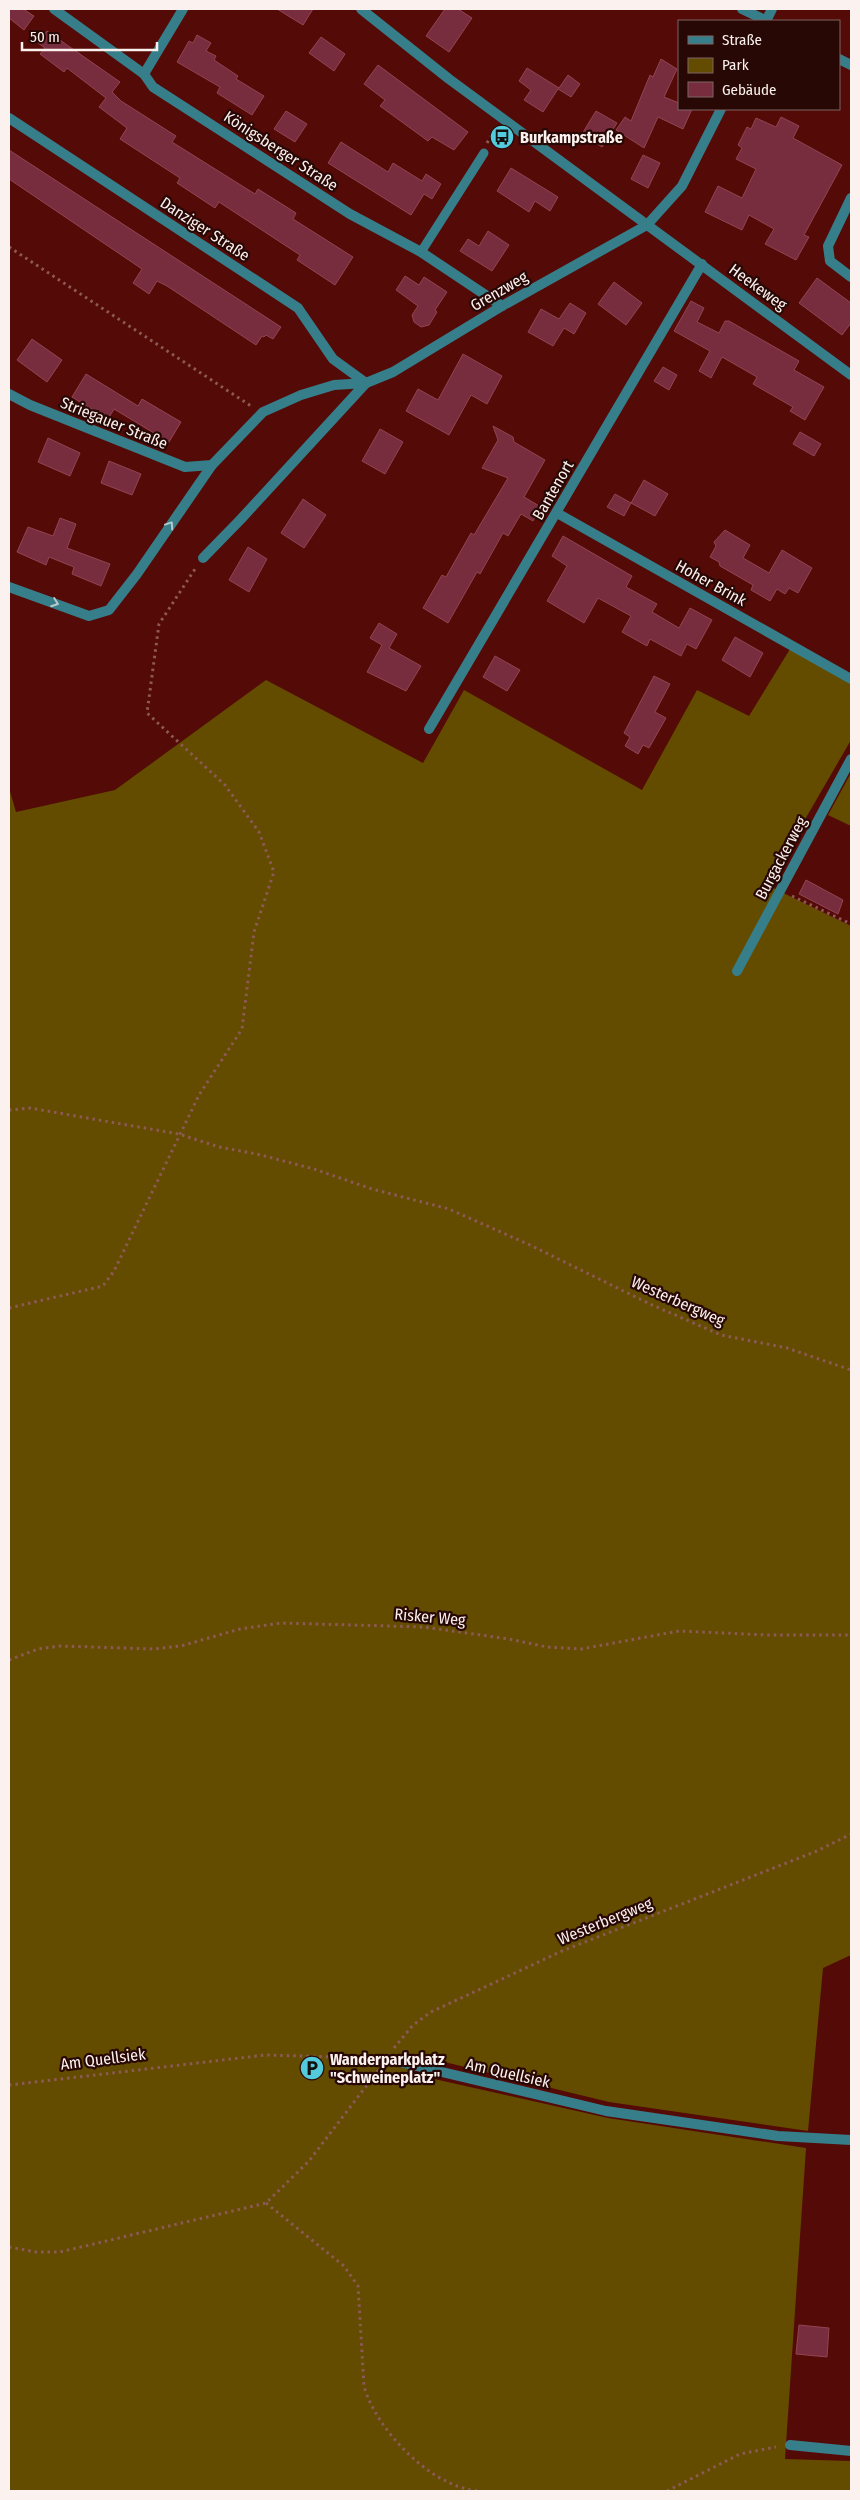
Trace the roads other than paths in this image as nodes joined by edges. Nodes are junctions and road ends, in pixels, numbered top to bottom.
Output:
1 (54, 9) edge
2 (183, 9) edge
3 (361, 9) edge
4 (742, 9) edge
5 (764, 20) edge
6 (144, 74) junction
7 (720, 110) edge
8 (9, 118) edge
9 (484, 153) dead end
10 (851, 198) edge
11 (648, 224) junction
12 (421, 252) junction
13 (702, 264) junction
14 (851, 277) edge
15 (502, 306) junction
16 (851, 375) edge
17 (366, 383) junction
18 (9, 394) edge
19 (212, 465) junction
20 (557, 513) junction
21 (203, 558) road end
22 (9, 587) edge
23 (851, 679) edge
24 (429, 729) dead end
25 (851, 759) edge
26 (737, 971) dead end
27 (386, 2059) road end
28 (851, 2140) edge
29 (790, 2446) road end
30 (851, 2451) edge

1 - 6 street, Königsberger Straße
2 - 6 street
3 - 11 street
4 - 5 street
6 - 12 street, Königsberger Straße
7 - 11 street, Grenzweg
8 - 17 street, Danziger Straße
9 - 12 lane
10 - 14 street
11 - 13 street, Heekeweg
11 - 15 street, Grenzweg
12 - 15 street, Königsberger Straße
13 - 16 street, Heekeweg
13 - 20 street, Bantenort
15 - 17 street, Grenzweg
17 - 19 street, Grenzweg
17 - 21 street, Grenzweg
18 - 19 street, Striegauer Straße
22 -> 19 street, Grenzweg
20 - 23 street, Hoher Brink
20 - 24 street, Bantenort
25 - 26 street, Burgackerweg
27 - 28 street, Am Quellsiek
29 - 30 street

